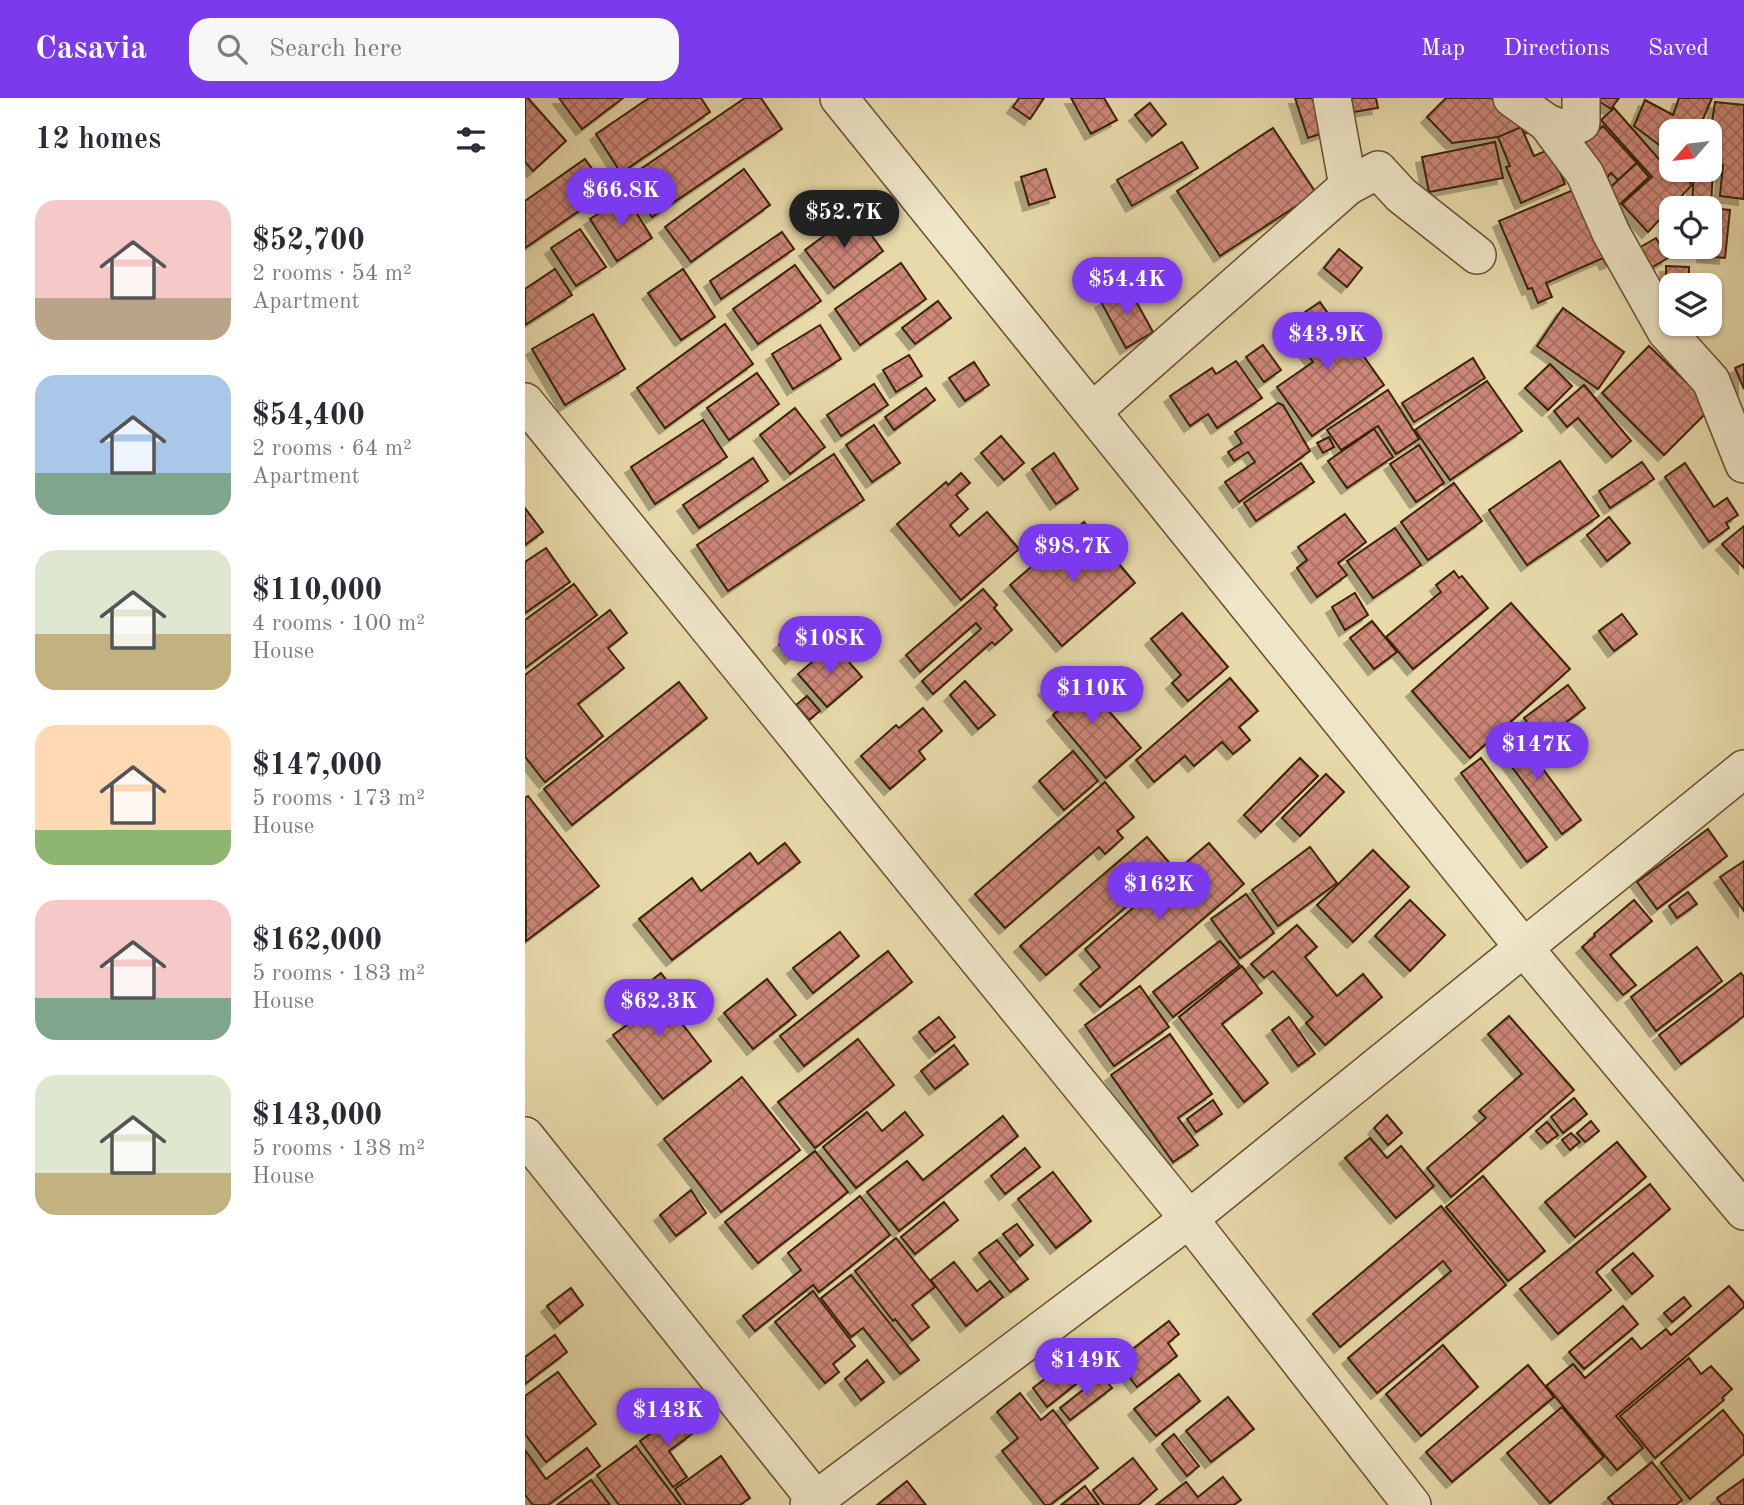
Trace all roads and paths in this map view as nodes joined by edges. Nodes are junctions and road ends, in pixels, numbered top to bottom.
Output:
1 (839, 98) edge
2 (1332, 98) edge
3 (1512, 98) edge
4 (1581, 98) edge
5 (1547, 123) junction
6 (1348, 186) junction
7 (1476, 255) dead end
8 (525, 402) edge
9 (1093, 411) junction
10 (1744, 464) edge
11 (1744, 769) edge
12 (1524, 948) junction
13 (525, 1136) edge
14 (1737, 1188) edge
15 (1189, 1219) junction
16 (815, 1503) edge
17 (1412, 1505) edge

1 - 9 street
2 - 6 street
3 - 5 street
4 - 5 street
5 - 10 street
6 - 7 street
6 - 9 street
8 - 15 street
9 - 12 street
11 - 12 street
12 - 14 street
12 - 15 street
13 - 16 street
15 - 16 street
15 - 17 street

